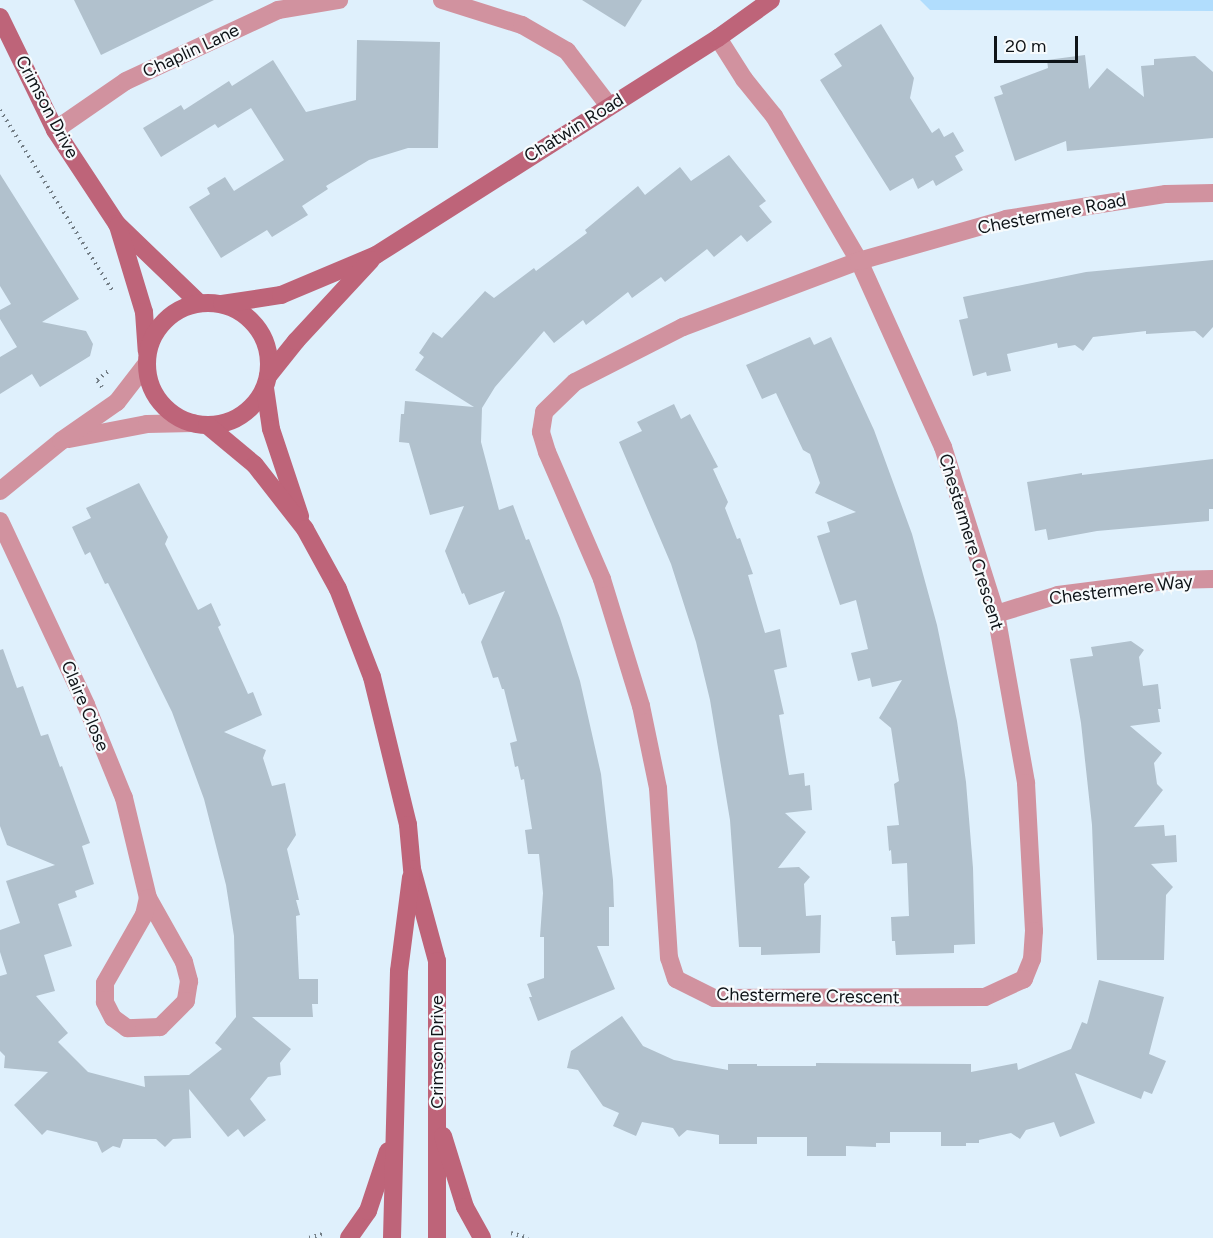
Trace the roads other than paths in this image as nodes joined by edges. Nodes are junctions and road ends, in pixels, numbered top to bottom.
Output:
1 (339, 0) edge
2 (442, 0) edge
3 (771, 0) edge
4 (0, 17) edge
5 (718, 38) junction
6 (609, 106) junction
7 (55, 130) junction
8 (1213, 193) edge
9 (117, 224) junction
10 (376, 255) junction
11 (859, 261) junction
12 (199, 303) junction
13 (222, 304) junction
14 (147, 358) junction
15 (266, 382) junction
16 (200, 424) junction
17 (61, 441) junction
18 (0, 491) edge
19 (0, 521) edge
20 (304, 529) junction
21 (1213, 579) edge
22 (996, 614) junction
23 (412, 869) junction
24 (148, 898) junction
25 (438, 1119) junction
26 (394, 1135) junction
27 (349, 1238) edge
28 (392, 1238) edge
29 (436, 1238) edge
30 (482, 1238) edge

1 - 7 street, Chaplin Lane
2 - 6 street
3 - 5 street, Chatwin Road
4 - 7 street, Crimson Drive
5 - 6 street, Chatwin Road
5 - 11 street, Chestermere Crescent
6 - 10 street, Chatwin Road
7 - 9 street, Crimson Drive
8 - 11 street, Chestermere Road
9 - 12 street, Crimson Drive
9 - 14 street, Crimson Drive
10 - 13 street, Chatwin Road
10 - 15 street, Chatwin Road
11 - 22 street, Chestermere Crescent
11 - 22 street, Chestermere Crescent
12 - 13 street
12 - 14 street
13 - 15 street
14 - 16 street
14 - 17 street
15 - 16 street
15 - 20 street, Crimson Drive
16 - 17 street
16 - 20 street, Crimson Drive
17 - 18 street
19 - 24 street, Claire Close
20 - 23 street, Crimson Drive
21 - 22 street, Chestermere Way
23 - 25 street, Crimson Drive
23 - 26 street, Crimson Drive
24 - 24 street, Claire Close
25 - 29 street, Crimson Drive
25 - 30 street
26 - 27 street
26 - 28 street, Crimson Drive

